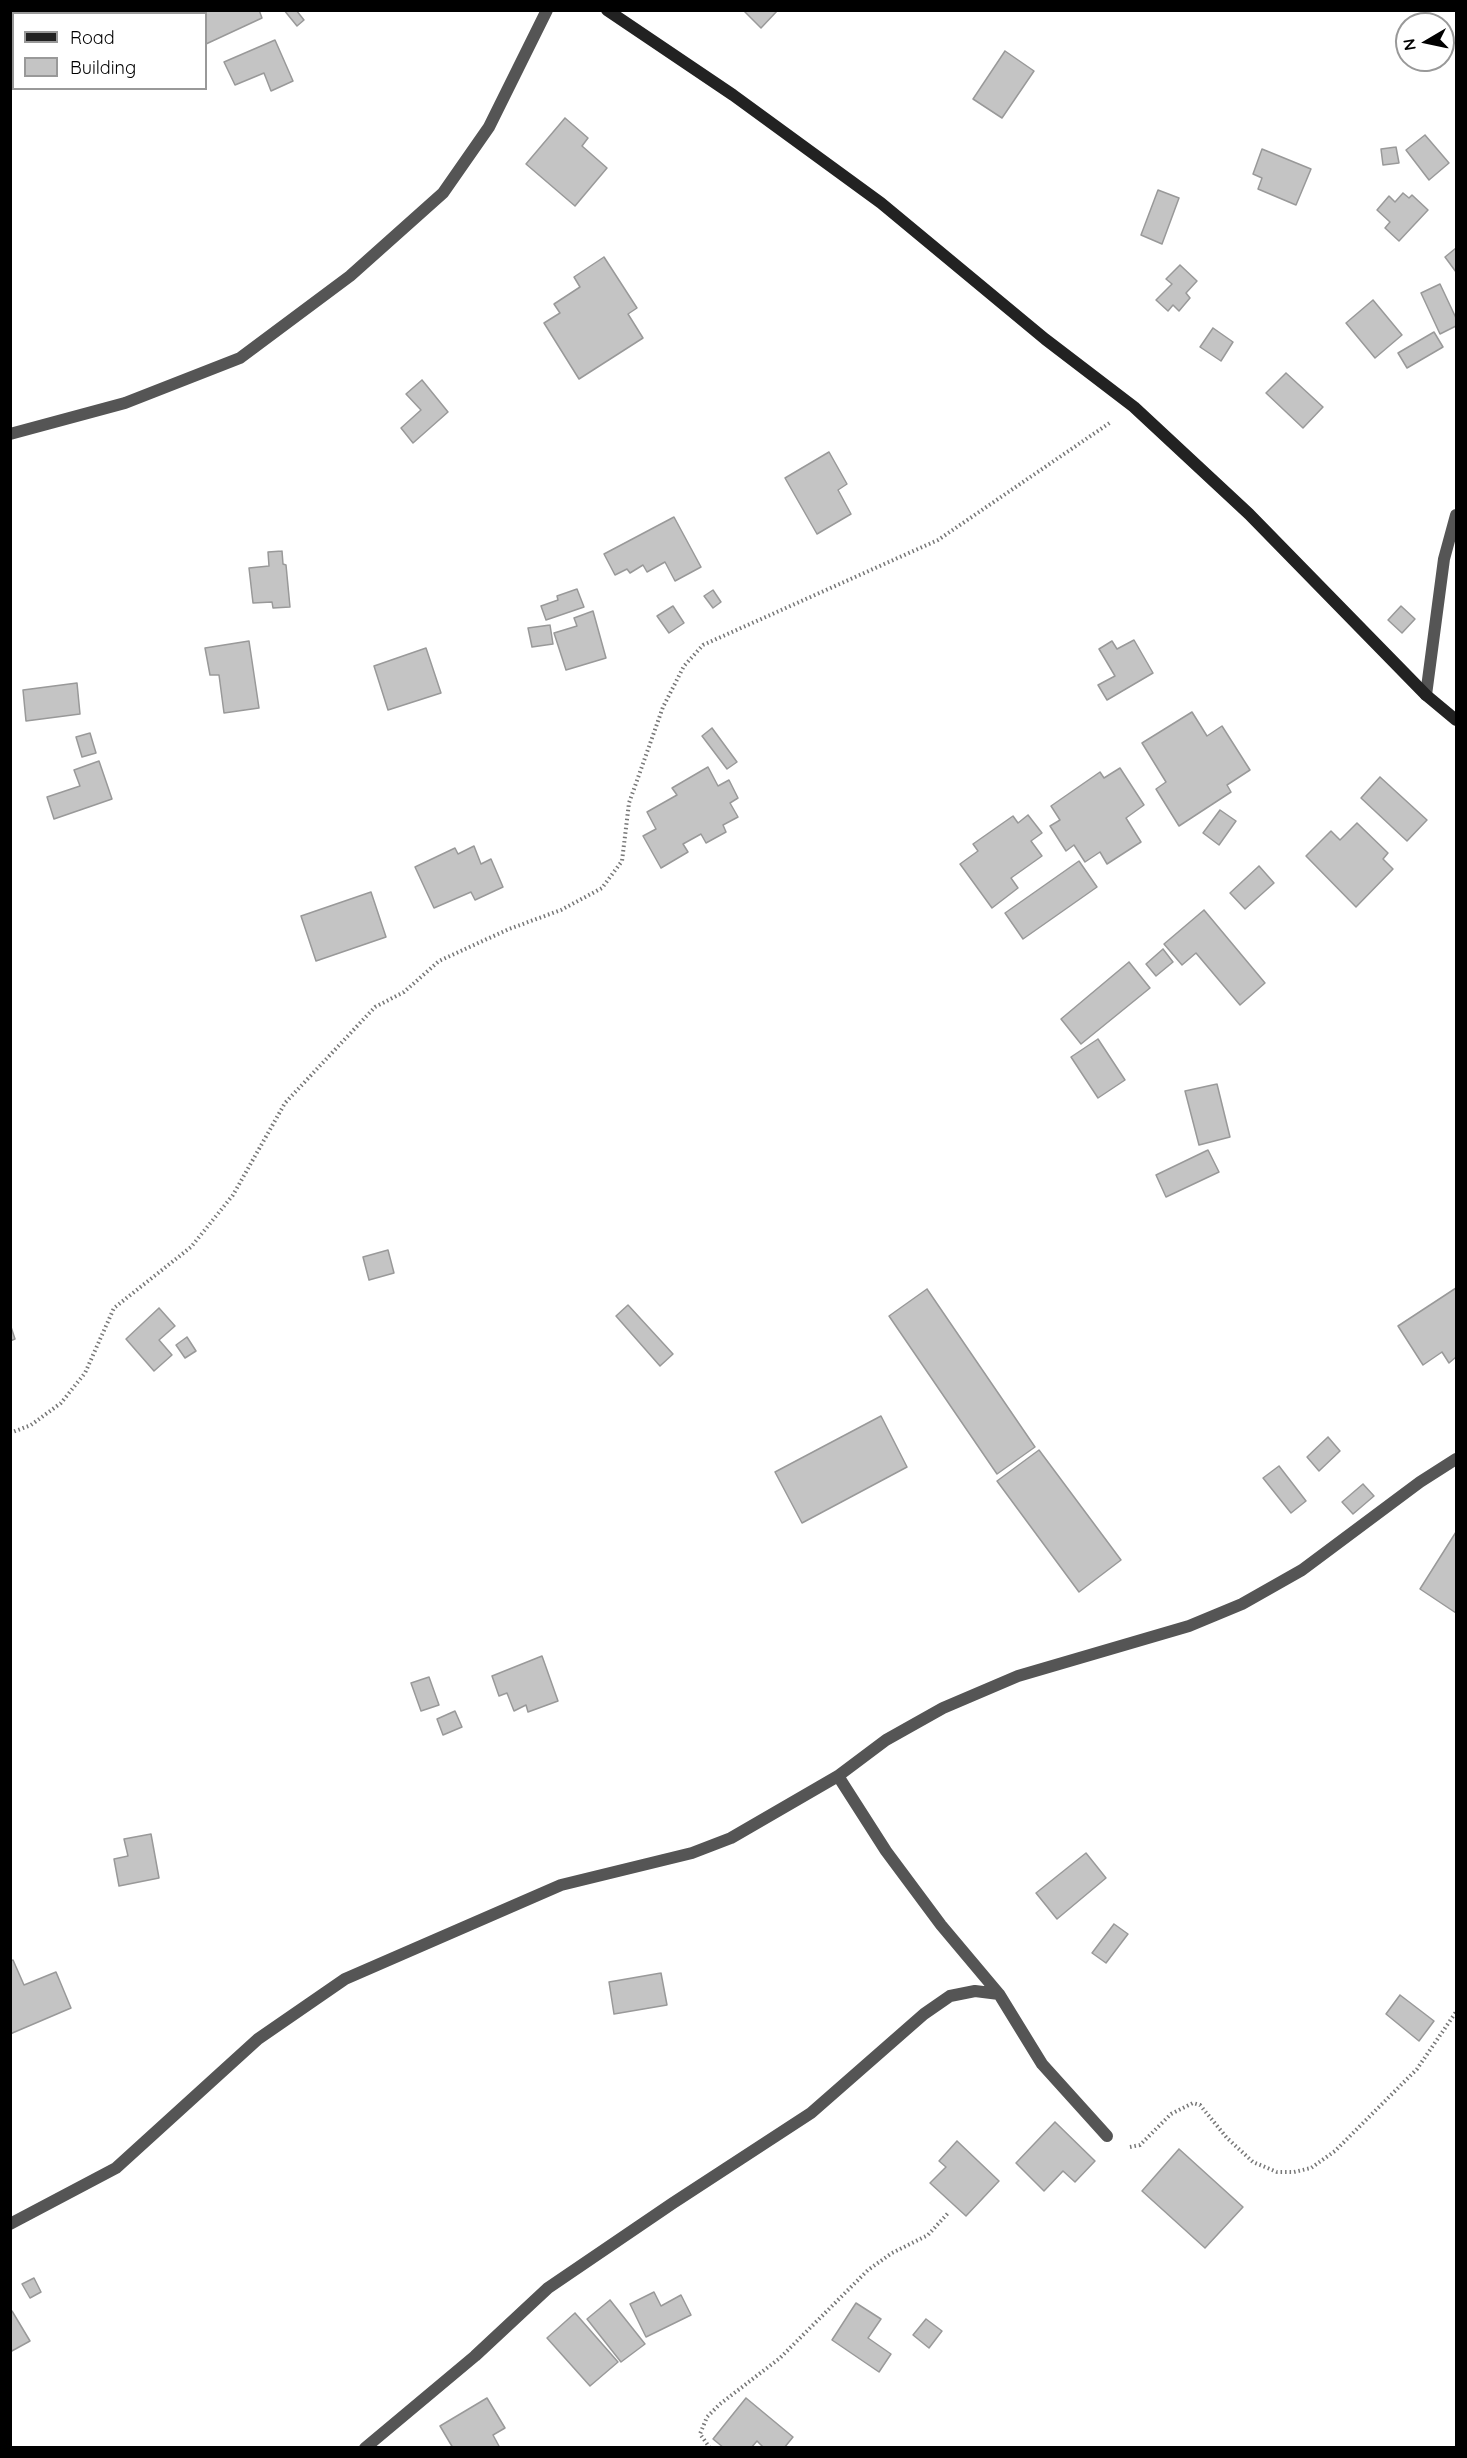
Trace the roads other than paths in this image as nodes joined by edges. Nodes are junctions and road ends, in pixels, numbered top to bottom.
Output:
1 (547, 10) edge
2 (607, 10) edge
3 (10, 434) edge
4 (1456, 515) edge
5 (1426, 695) junction
6 (1456, 720) edge
7 (1456, 1459) edge
8 (838, 1776) junction
9 (999, 1994) junction
10 (1107, 2136) road end
11 (10, 2224) edge
12 (365, 2448) edge

1 - 3 street
2 - 5 street
4 - 5 street
5 - 6 street
7 - 8 street
8 - 9 street
8 - 11 street
9 - 10 street
9 - 12 street

